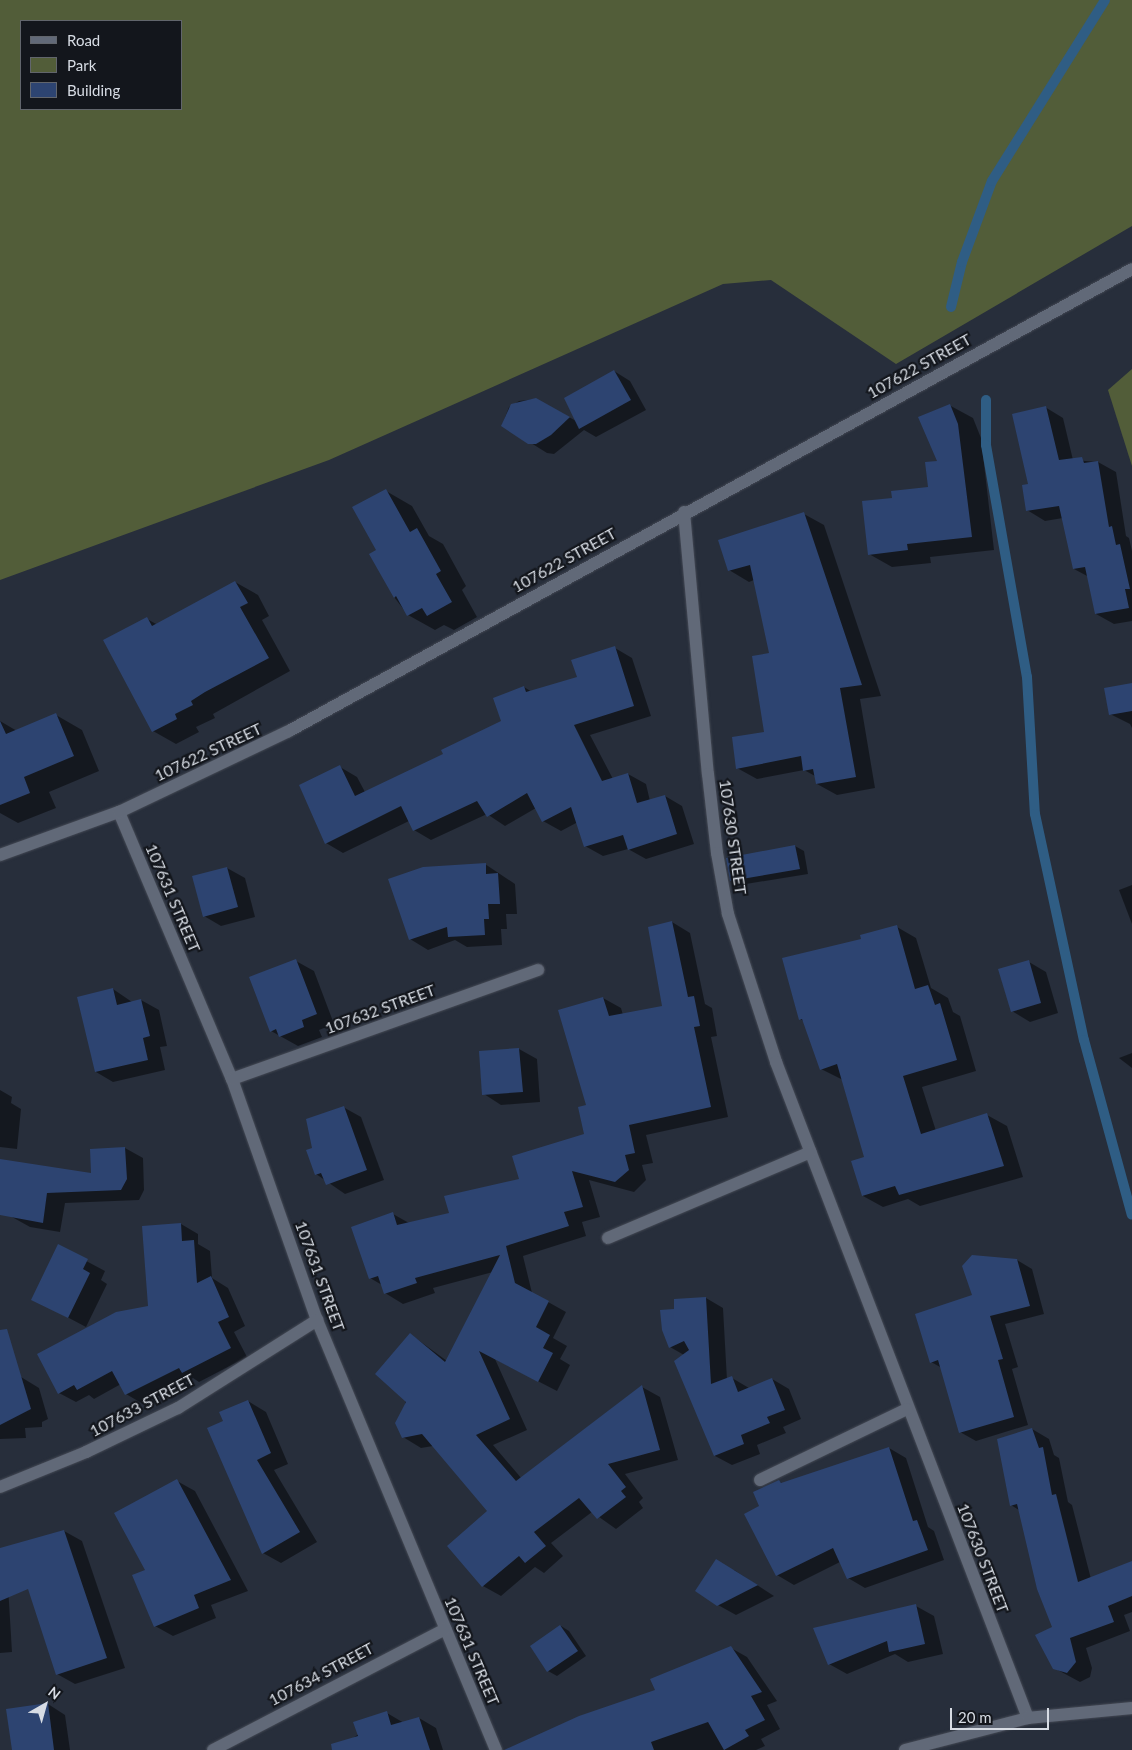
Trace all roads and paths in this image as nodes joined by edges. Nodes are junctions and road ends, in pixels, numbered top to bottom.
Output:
1 (1132, 269) edge
2 (684, 512) junction
3 (119, 812) junction
4 (0, 855) edge
5 (538, 970) dead end
6 (232, 1079) junction
7 (811, 1152) junction
8 (608, 1238) dead end
9 (317, 1320) junction
10 (907, 1409) junction
11 (760, 1480) dead end
12 (0, 1487) edge
13 (445, 1629) junction
14 (1132, 1708) edge
15 (1028, 1718) junction
16 (213, 1750) edge
17 (496, 1750) edge
18 (906, 1750) edge

1 - 2 street, 107622 STREET
2 - 3 street, 107622 STREET
2 - 7 street, 107630 STREET
3 - 4 street, 107622 STREET
3 - 6 street, 107631 STREET
5 - 6 street, 107632 STREET
6 - 9 street, 107631 STREET
7 - 8 street
7 - 10 street, 107630 STREET
9 - 12 street, 107633 STREET
9 - 13 street, 107631 STREET
10 - 11 street
10 - 15 street, 107630 STREET
13 - 16 street, 107634 STREET
13 - 17 street, 107631 STREET
14 - 15 street
15 - 18 street

